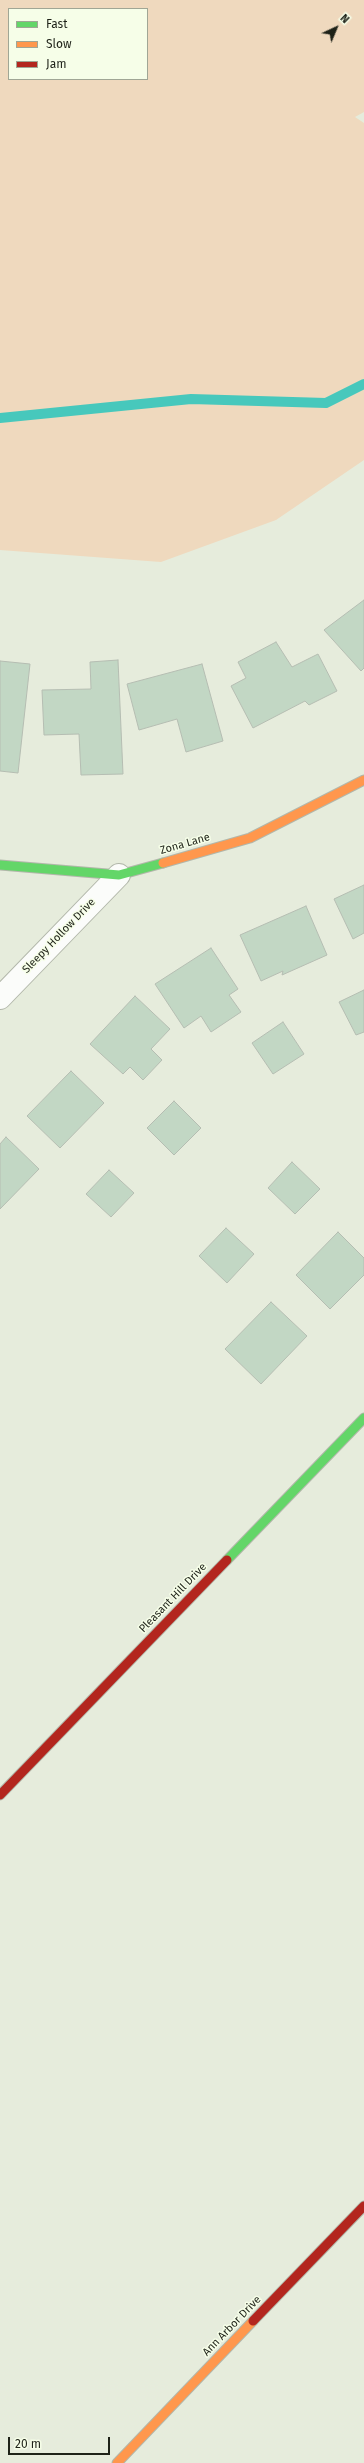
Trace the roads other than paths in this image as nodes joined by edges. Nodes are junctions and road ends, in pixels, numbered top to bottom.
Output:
1 (364, 780) edge
2 (0, 865) edge
3 (119, 875) junction
4 (0, 998) edge
5 (364, 1418) edge
6 (0, 1795) edge
7 (364, 2206) edge
8 (117, 2463) edge

1 - 3 street, Zona Lane
2 - 3 street, Zona Lane
3 - 4 street, Sleepy Hollow Drive
5 - 6 street, Pleasant Hill Drive
7 - 8 street, Ann Arbor Drive

